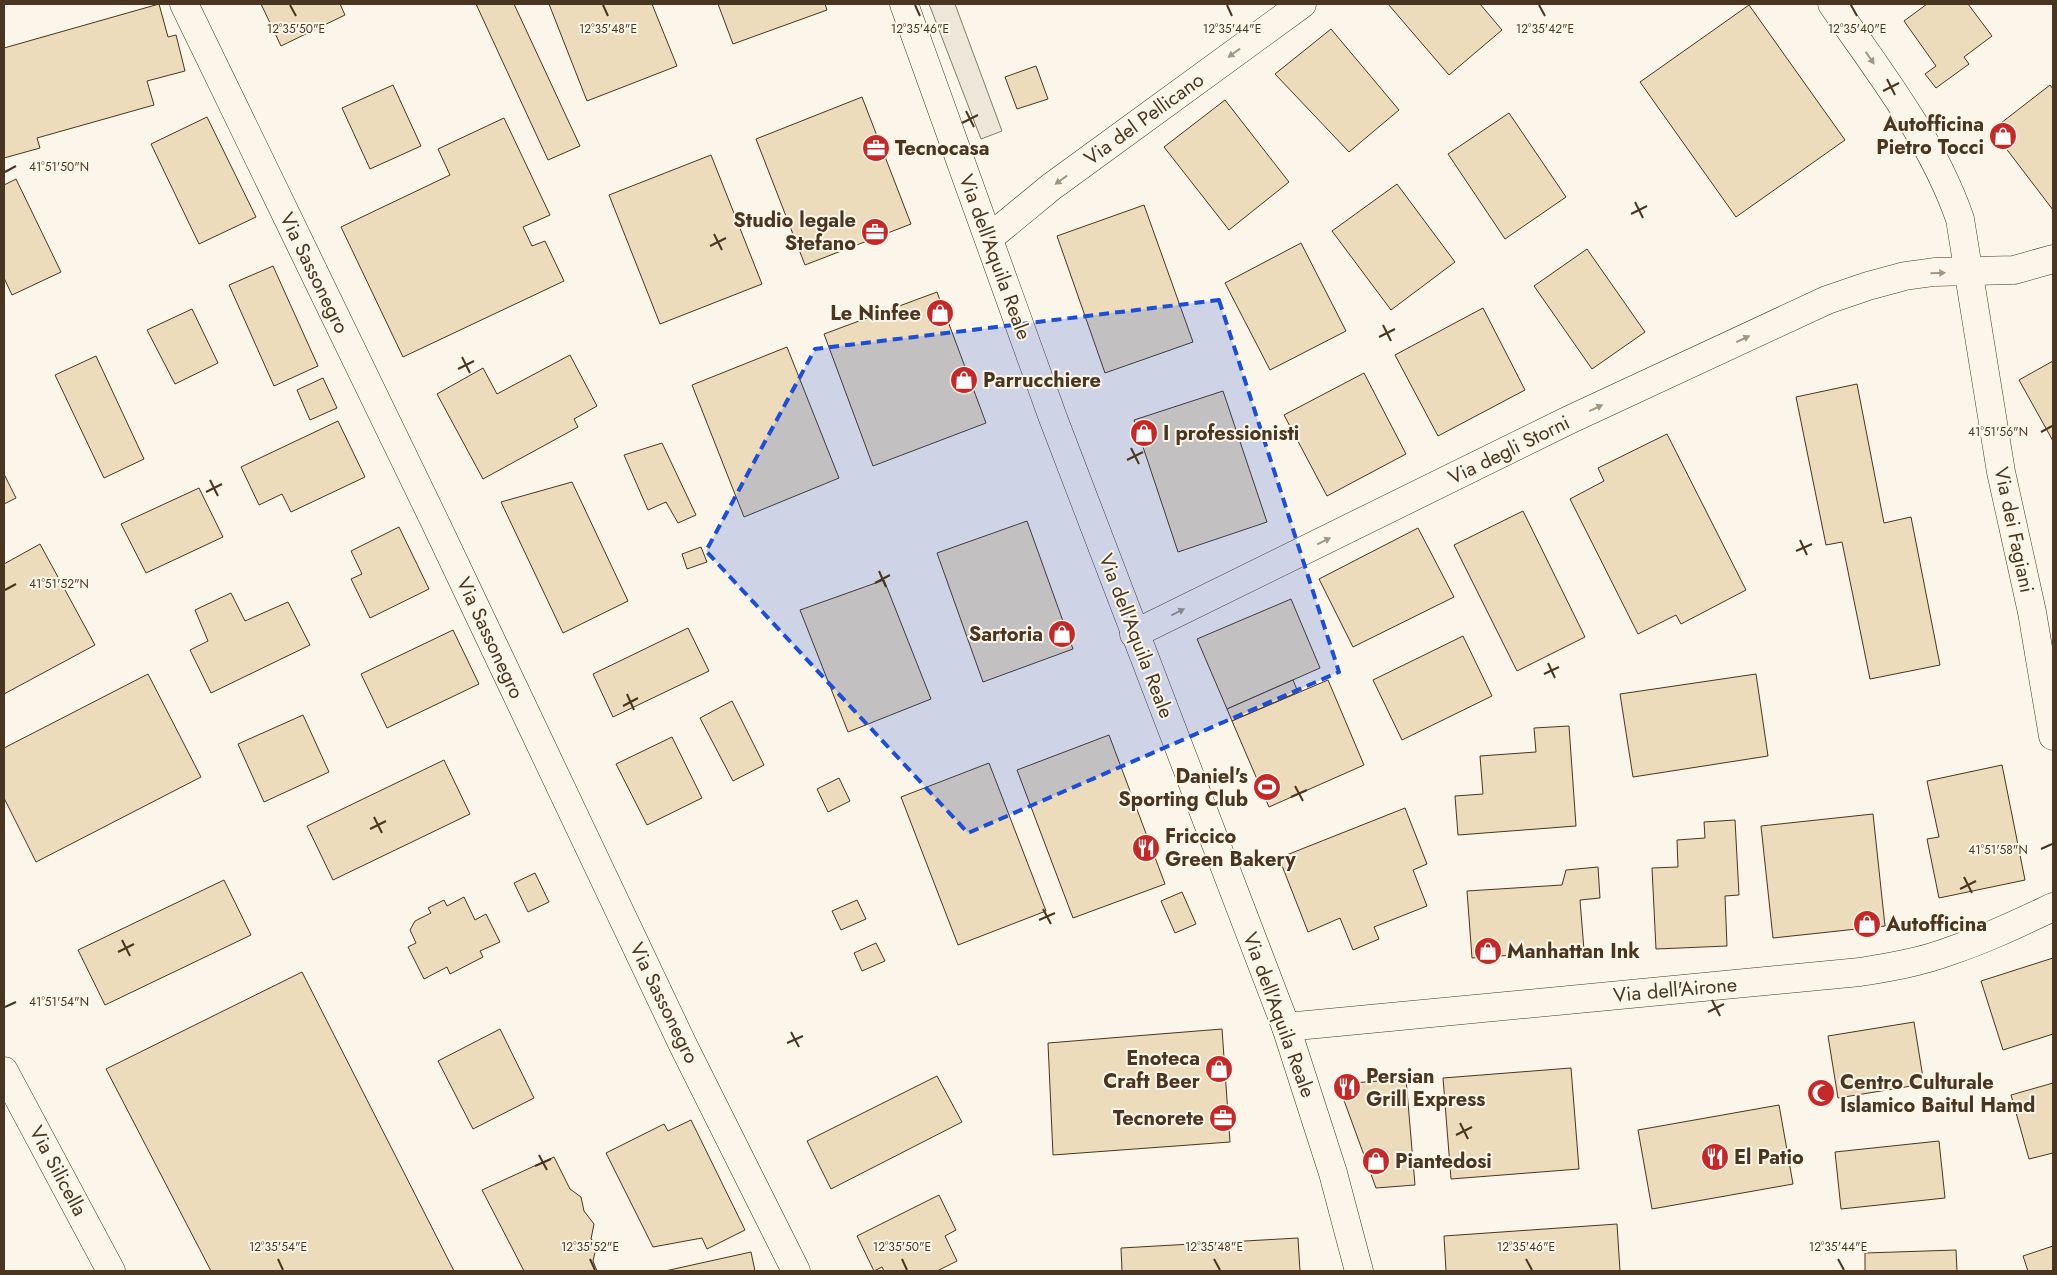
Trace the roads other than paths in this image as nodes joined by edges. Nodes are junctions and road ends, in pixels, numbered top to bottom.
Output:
1 (184, 4) edge
2 (904, 4) edge
3 (1302, 4) edge
4 (1832, 4) edge
5 (989, 238) junction
6 (2044, 262) edge
7 (1970, 272) junction
8 (1134, 634) junction
9 (2053, 736) edge
10 (2053, 907) edge
11 (1286, 1027) junction
12 (4, 1071) edge
13 (111, 1271) edge
14 (796, 1271) edge
15 (1359, 1271) edge

1 - 14 street, Via Sassonegro
2 - 5 street, Via dell'Aquila Reale
3 -> 5 street, Via del Pellicano
4 -> 7 street, Via dei Fagiani
5 - 8 street, Via dell'Aquila Reale
6 - 7 street, Via degli Storni
8 -> 7 street, Via degli Storni
7 - 9 street, Via dei Fagiani
8 - 11 street, Via dell'Aquila Reale
10 - 11 street, Via dell'Airone
11 - 15 street, Via dell'Aquila Reale
12 - 13 street, Via Silicella

